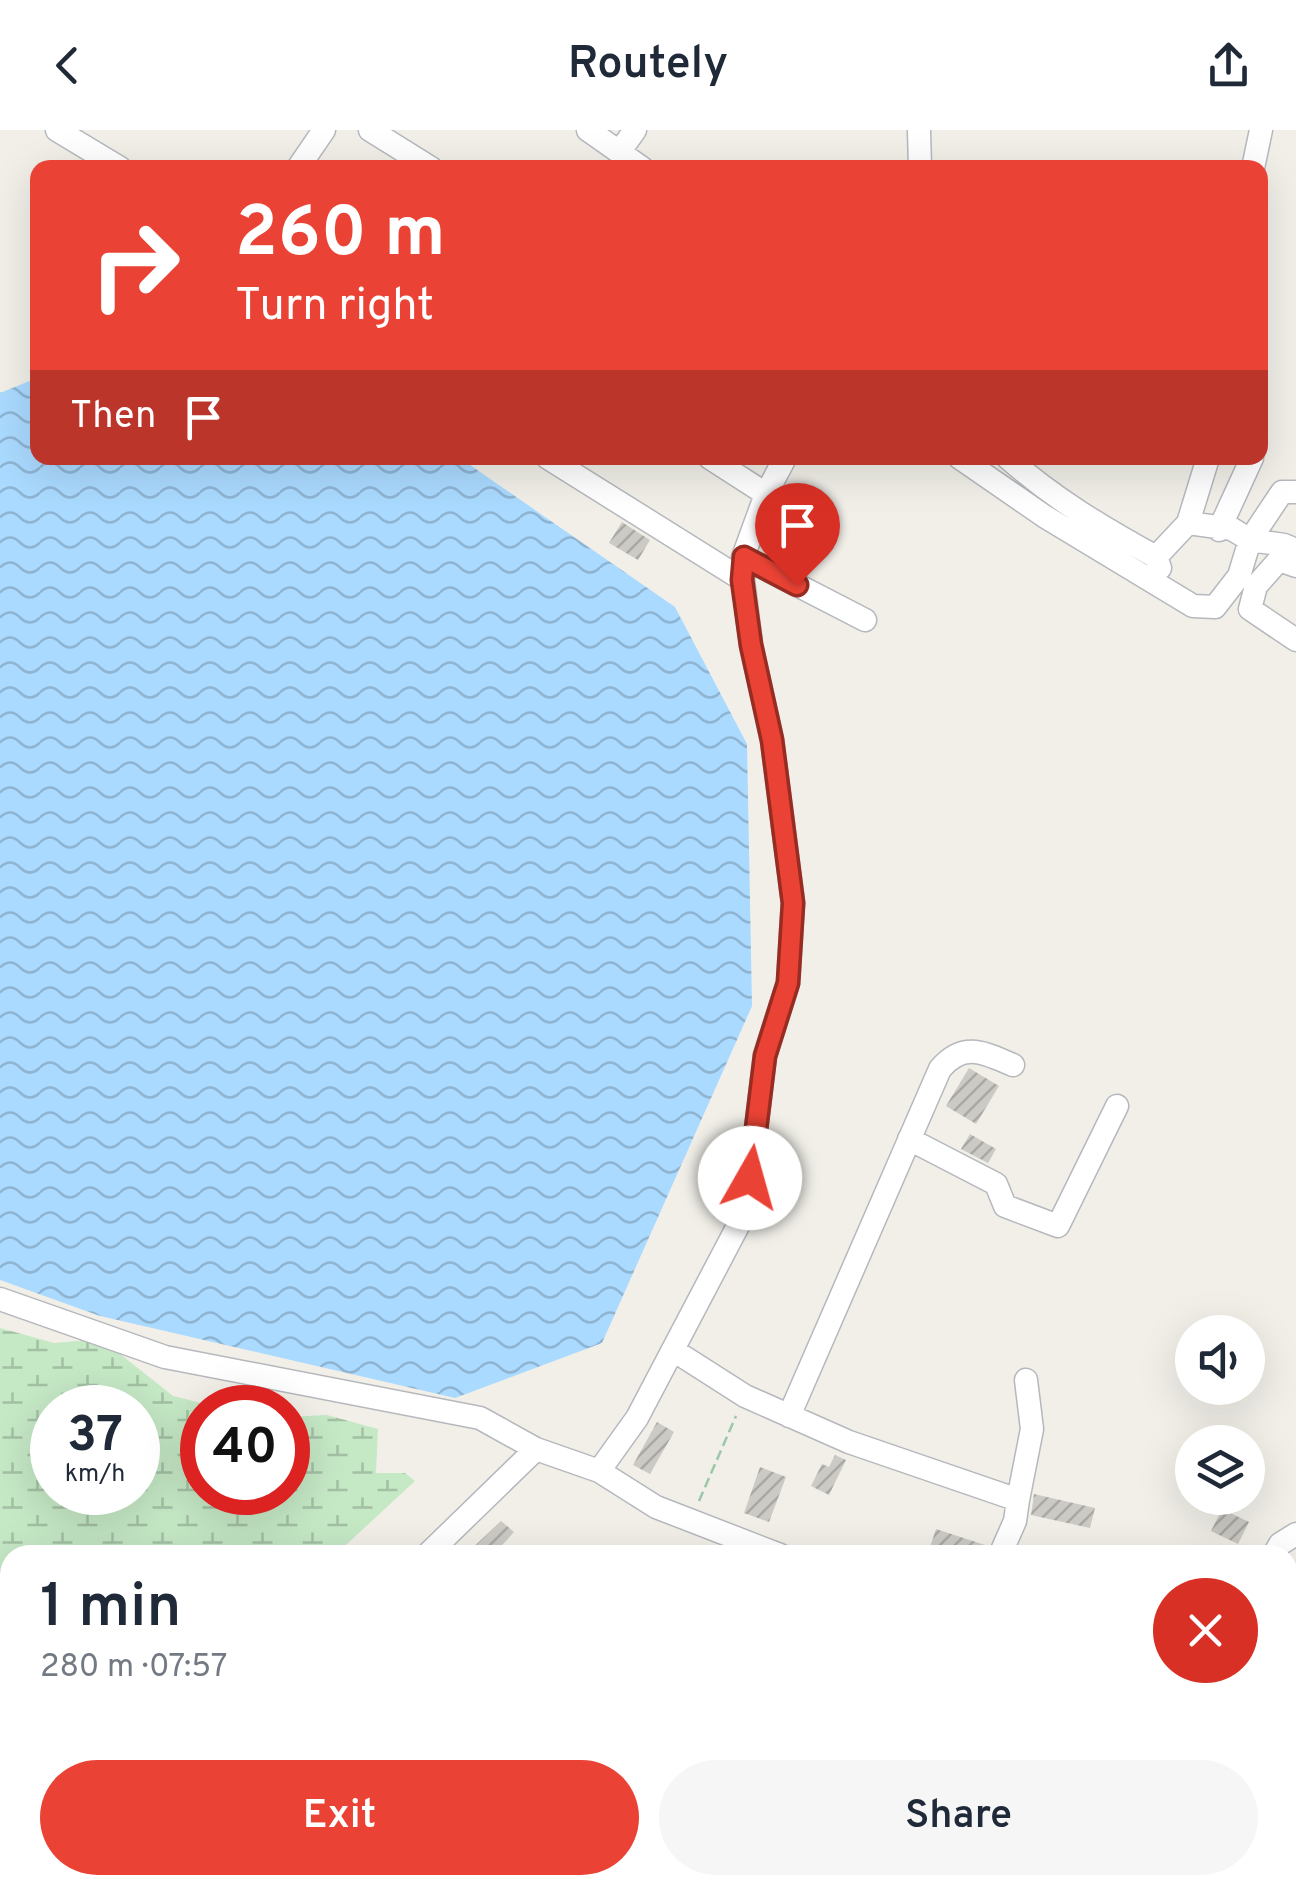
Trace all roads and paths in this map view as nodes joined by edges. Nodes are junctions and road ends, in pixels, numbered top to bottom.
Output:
1 (57, 130) edge
2 (324, 130) edge
3 (370, 130) edge
4 (588, 130) edge
5 (635, 130) edge
6 (918, 130) edge
7 (1260, 130) edge
8 (620, 152) junction
9 (107, 160) edge
10 (303, 160) edge
11 (417, 160) edge
12 (631, 160) edge
13 (920, 160) edge
14 (1254, 160) edge
15 (560, 465) edge
16 (721, 465) edge
17 (781, 465) edge
18 (970, 465) edge
19 (1016, 465) edge
20 (1206, 465) edge
21 (1249, 465) edge
22 (1296, 492) edge
23 (766, 494) junction
24 (1188, 523) junction
25 (1219, 530) junction
26 (1250, 540) junction
27 (1296, 550) edge
28 (1156, 556) junction
29 (1296, 566) edge
30 (743, 569) junction
31 (1165, 589) junction
32 (865, 620) dead end
33 (1296, 640) edge
34 (1014, 1065) dead end
35 (1118, 1106) dead end
36 (910, 1139) junction
37 (0, 1299) edge
38 (674, 1350) junction
39 (1026, 1380) dead end
40 (745, 1396) junction
41 (789, 1416) junction
42 (536, 1448) junction
43 (599, 1470) junction
44 (1018, 1500) junction
45 (691, 1520) junction
46 (437, 1545) edge
47 (755, 1545) edge
48 (1005, 1545) edge

1 - 9 street
2 - 10 street
3 - 11 street
4 - 8 street
5 - 8 street
6 - 13 street
7 - 14 street
8 - 12 street
15 - 30 street
16 - 23 street
17 - 23 street
18 - 31 street
19 - 28 street
20 - 24 street
21 - 25 street
22 - 26 street
23 - 30 street
24 - 25 street
24 - 28 street
25 - 26 street
26 - 27 street
26 - 31 street
28 - 31 street
29 - 33 street
30 - 32 street
30 - 38 street
34 - 36 street
35 - 36 street
36 - 41 street
37 - 42 street
38 - 40 street
38 - 43 street
39 - 44 street
40 - 41 street
40 - 45 path
41 - 44 street
42 - 43 street
42 - 46 street
43 - 45 street
44 - 48 street
45 - 47 street

